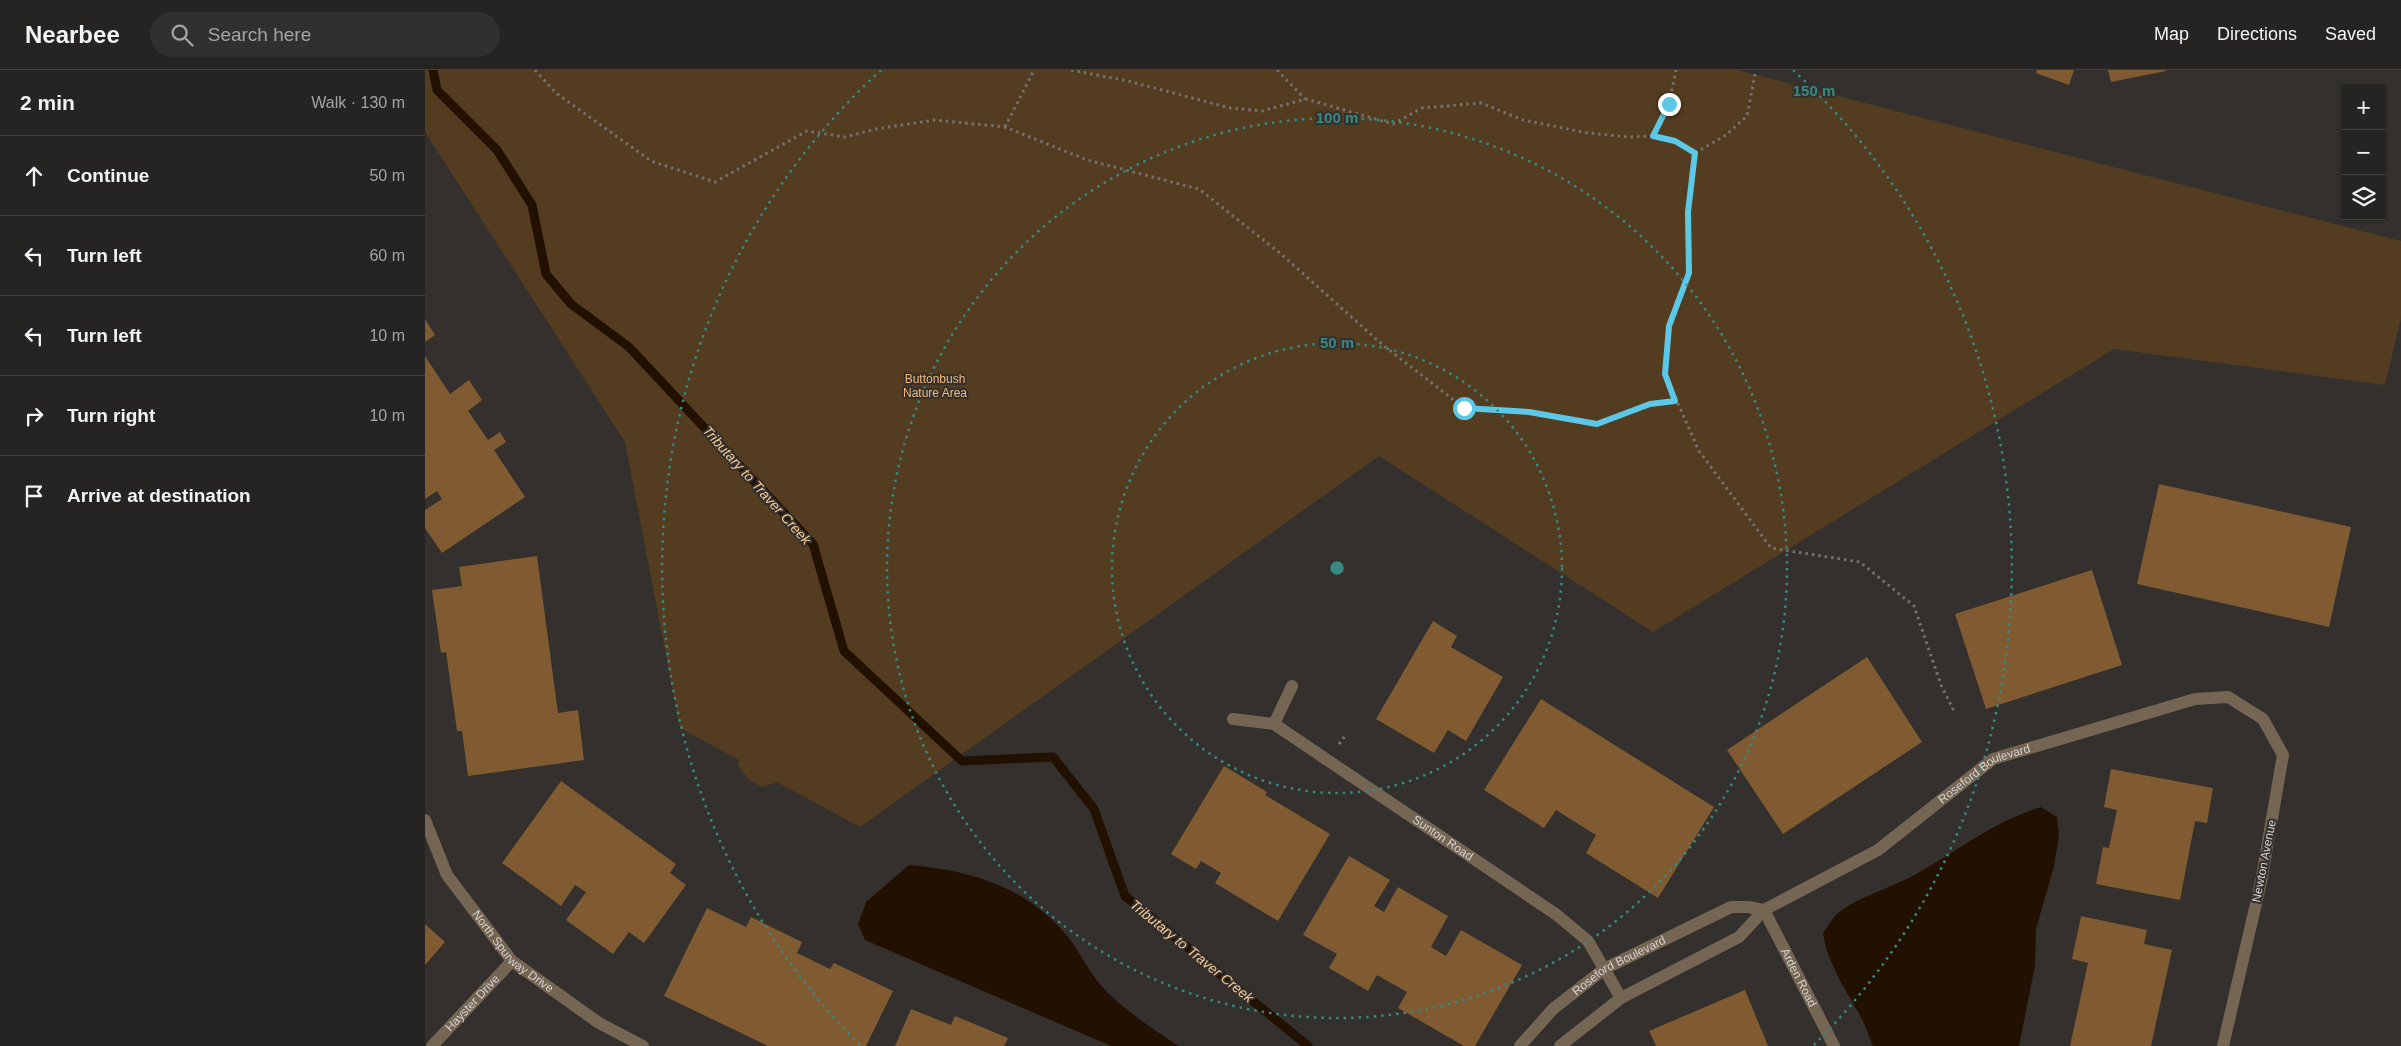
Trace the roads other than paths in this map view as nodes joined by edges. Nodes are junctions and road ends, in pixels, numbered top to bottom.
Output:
1 (1292, 686) dead end
2 (2228, 698) joint
3 (1233, 719) dead end
4 (1274, 724) junction
5 (425, 820) edge
6 (1764, 910) junction
7 (512, 961) junction
8 (1604, 969) junction
9 (1621, 998) junction
10 (432, 1046) edge
11 (643, 1046) edge
12 (1520, 1046) edge
13 (1560, 1046) edge
14 (1834, 1046) edge
15 (2223, 1046) edge

1 - 4 street
2 - 6 street, Roseford Boulevard
2 - 15 street, Newton Avenue
3 - 4 street, Sunton Road
4 - 8 street, Sunton Road
5 - 7 street, North Spurway Drive
6 - 8 street, Roseford Boulevard
6 - 9 street, Roseford Boulevard
6 - 14 street, Arden Road
7 - 10 street, Hayster Drive
7 - 11 street, North Spurway Drive
8 - 9 street, Sunton Road
8 - 12 street, Roseford Boulevard
9 - 13 street, Roseford Boulevard

